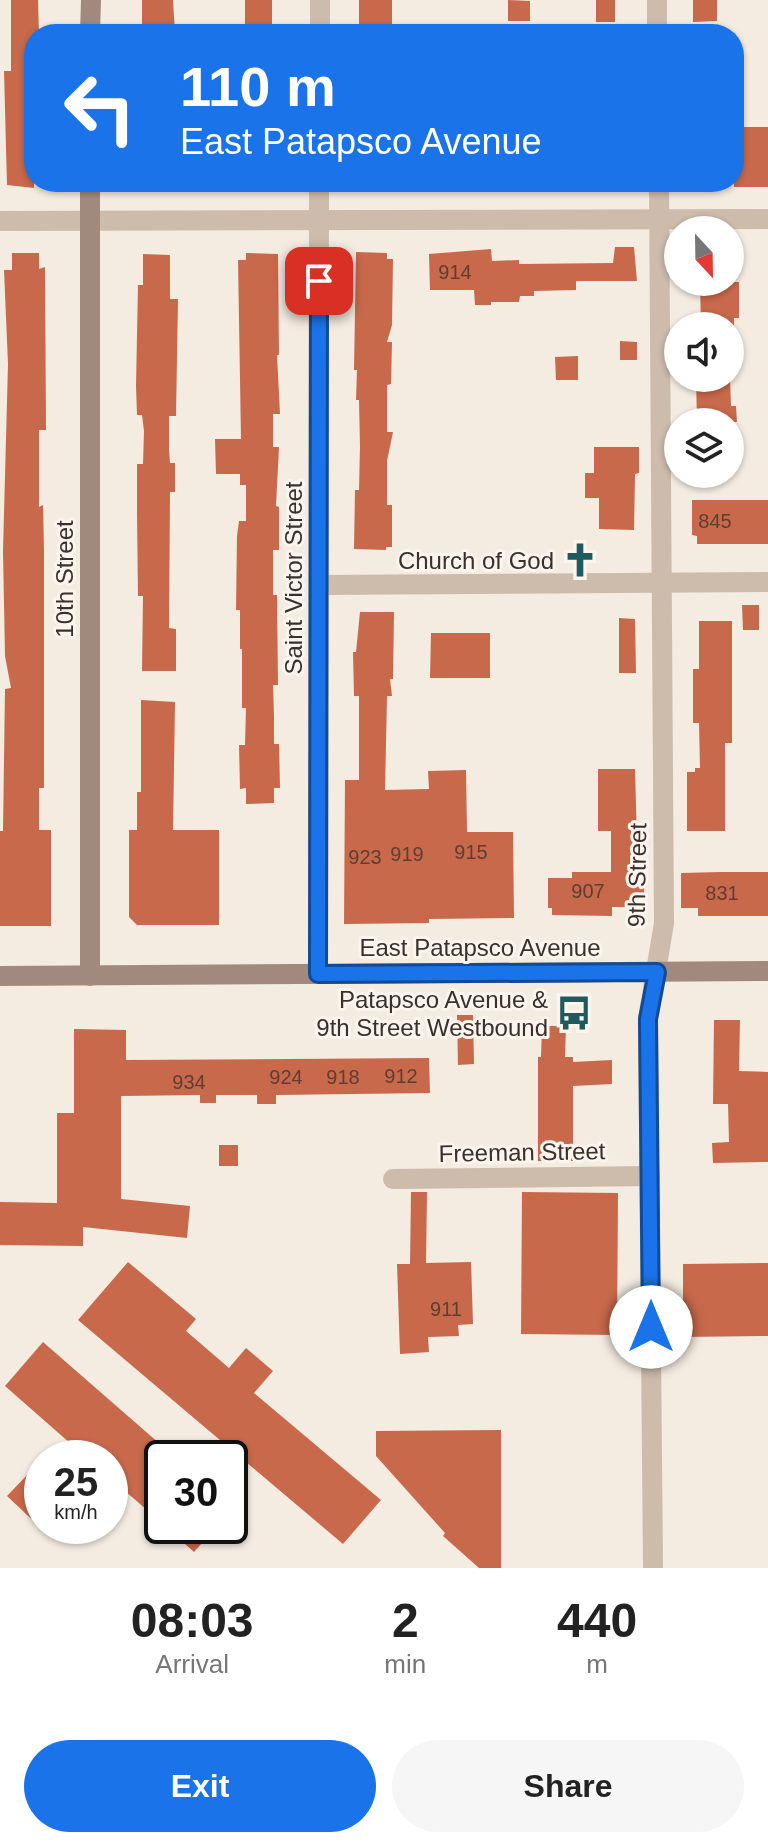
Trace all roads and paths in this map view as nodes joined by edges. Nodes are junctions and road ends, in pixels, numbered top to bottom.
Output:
1 (91, 0) edge
2 (320, 0) edge
3 (657, 0) edge
4 (90, 24) edge
5 (320, 24) edge
6 (657, 24) edge
7 (90, 192) edge
8 (319, 192) edge
9 (659, 192) edge
10 (768, 219) edge
11 (319, 220) junction
12 (659, 220) junction
13 (0, 221) edge
14 (90, 221) junction
15 (768, 582) edge
16 (662, 583) junction
17 (319, 585) junction
18 (768, 971) edge
19 (657, 972) junction
20 (318, 974) junction
21 (0, 976) edge
22 (90, 976) junction
23 (650, 1176) junction
24 (393, 1179) dead end
25 (653, 1568) edge

1 - 4 street
2 - 5 street
3 - 6 street
7 - 14 street, 10th Street
8 - 11 street, Saint Victor Street
9 - 12 street, 9th Street
10 - 12 street
11 - 12 street
11 - 14 street
11 - 17 street, Saint Victor Street
12 - 16 street, 9th Street
13 - 14 street
14 - 22 street, 10th Street
15 - 16 street
16 - 17 street
16 - 19 street, 9th Street
17 - 20 street, Saint Victor Street
18 - 19 street, East Patapsco Avenue
19 - 20 street, East Patapsco Avenue
19 - 23 street, 9th Street
20 - 22 street, East Patapsco Avenue
21 - 22 street, East Patapsco Avenue
23 - 24 street, Freeman Street
23 - 25 street, 9th Street

